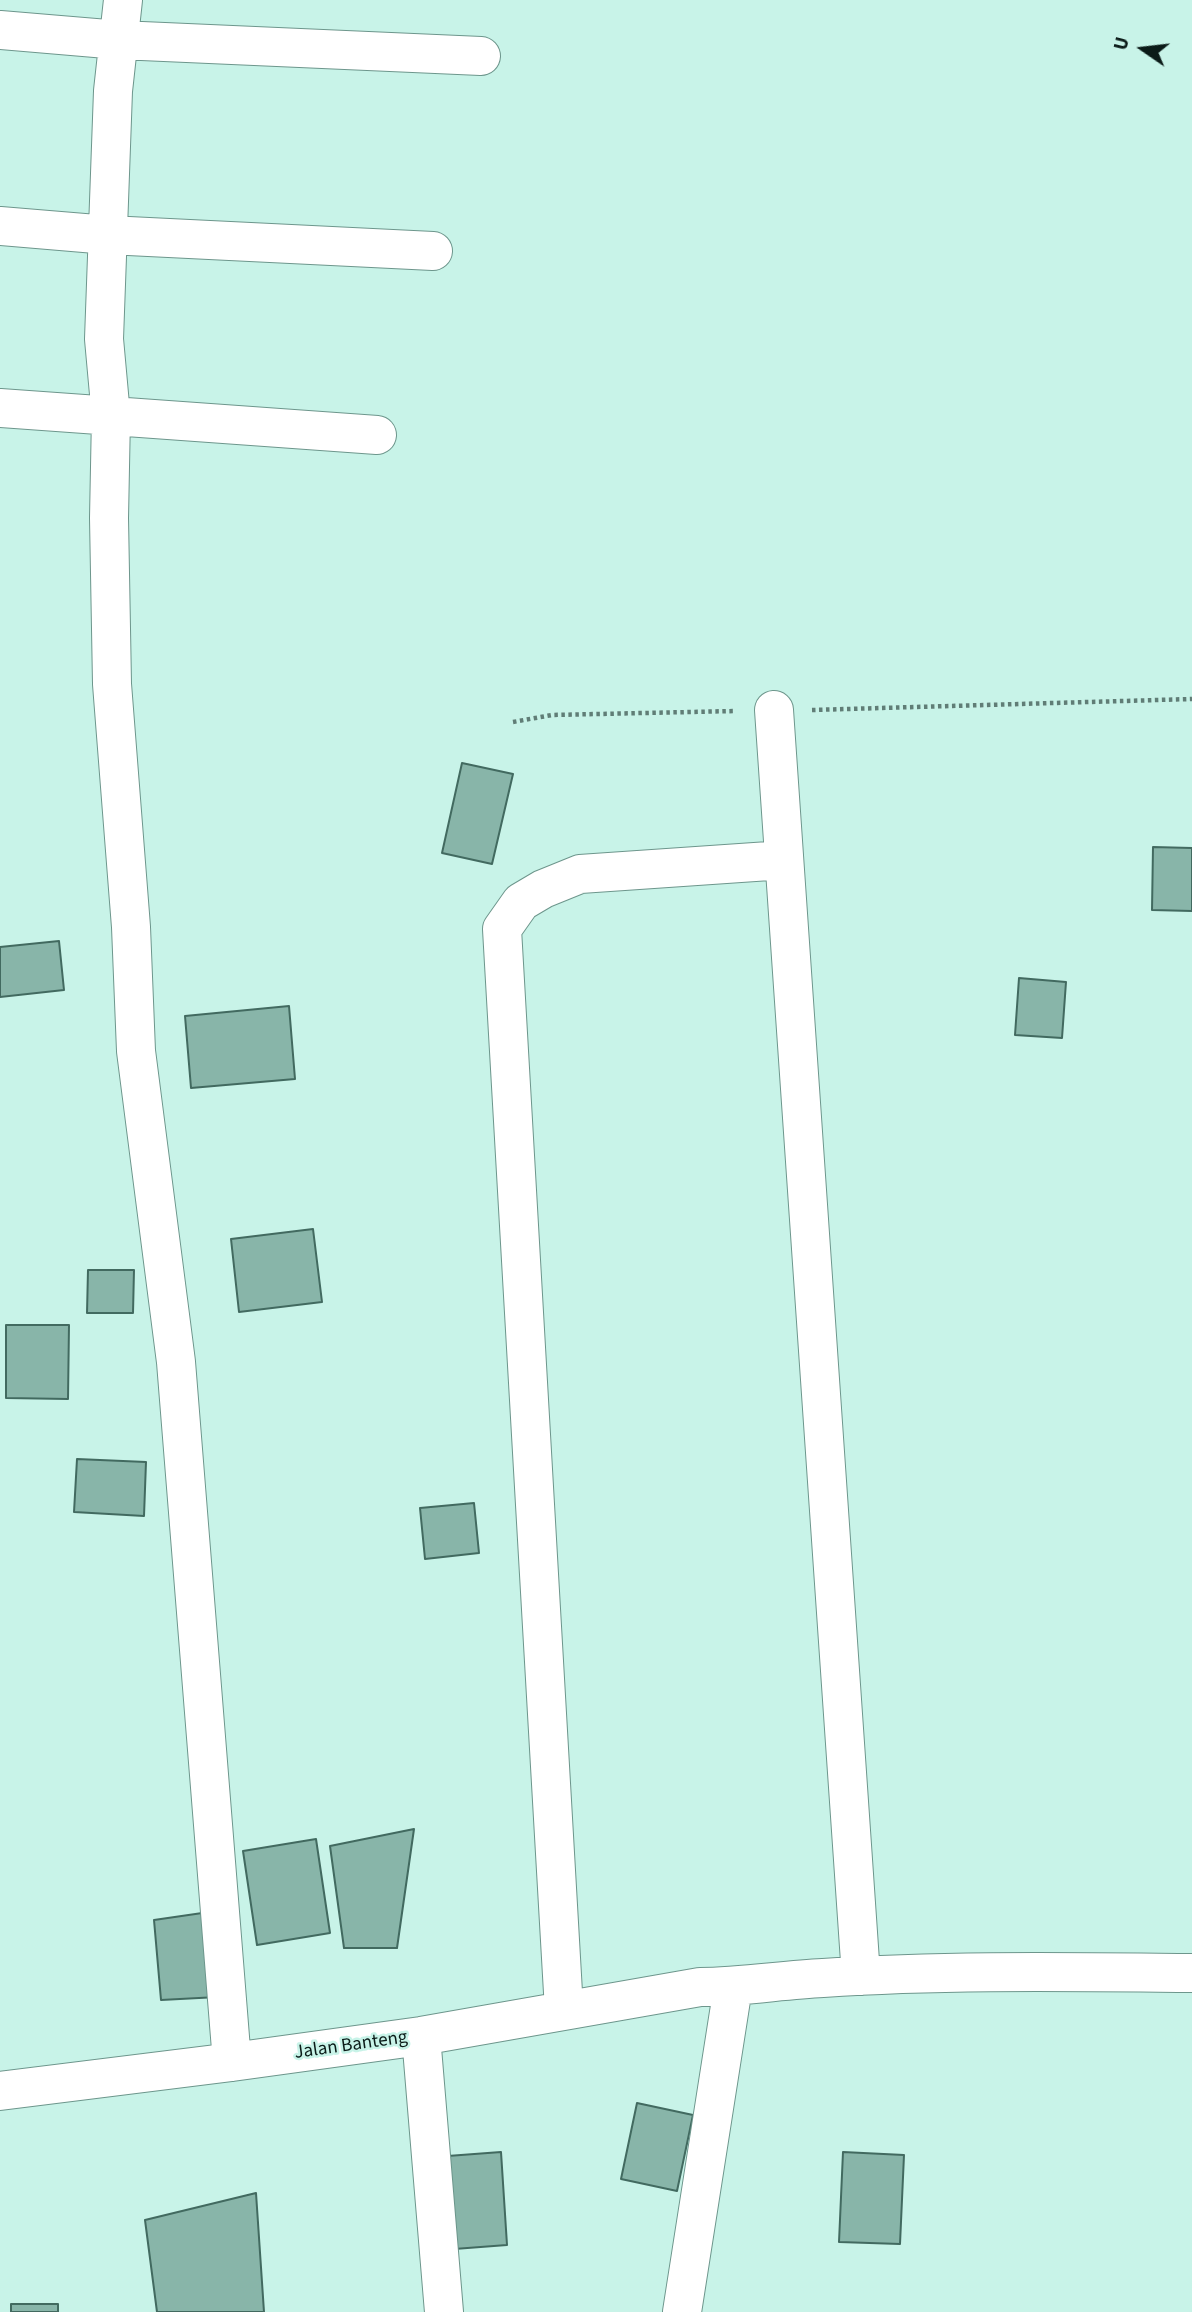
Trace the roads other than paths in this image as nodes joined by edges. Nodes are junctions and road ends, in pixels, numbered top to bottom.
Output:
1 (123, 0) edge
2 (0, 30) edge
3 (119, 40) junction
4 (481, 56) dead end
5 (0, 226) edge
6 (108, 235) junction
7 (433, 251) dead end
8 (0, 408) edge
9 (111, 416) junction
10 (377, 435) dead end
11 (774, 710) road end
12 (785, 860) junction
13 (1192, 1973) edge
14 (861, 1976) junction
15 (717, 1987) junction
16 (564, 2010) junction
17 (421, 2036) junction
18 (232, 2063) junction
19 (0, 2091) edge
20 (444, 2312) edge
21 (682, 2312) edge

1 - 3 street
2 - 3 street
3 - 4 street
3 - 6 street
5 - 6 street
6 - 7 street
6 - 9 street
8 - 9 street
9 - 10 street
9 - 18 street
11 - 12 street
12 - 14 street
12 - 16 street
13 - 14 street, Jalan Banteng
14 - 15 street, Jalan Banteng
15 - 16 street, Jalan Banteng
15 - 21 street
16 - 17 street, Jalan Banteng
17 - 18 street, Jalan Banteng
17 - 20 street
18 - 19 street, Jalan Banteng

